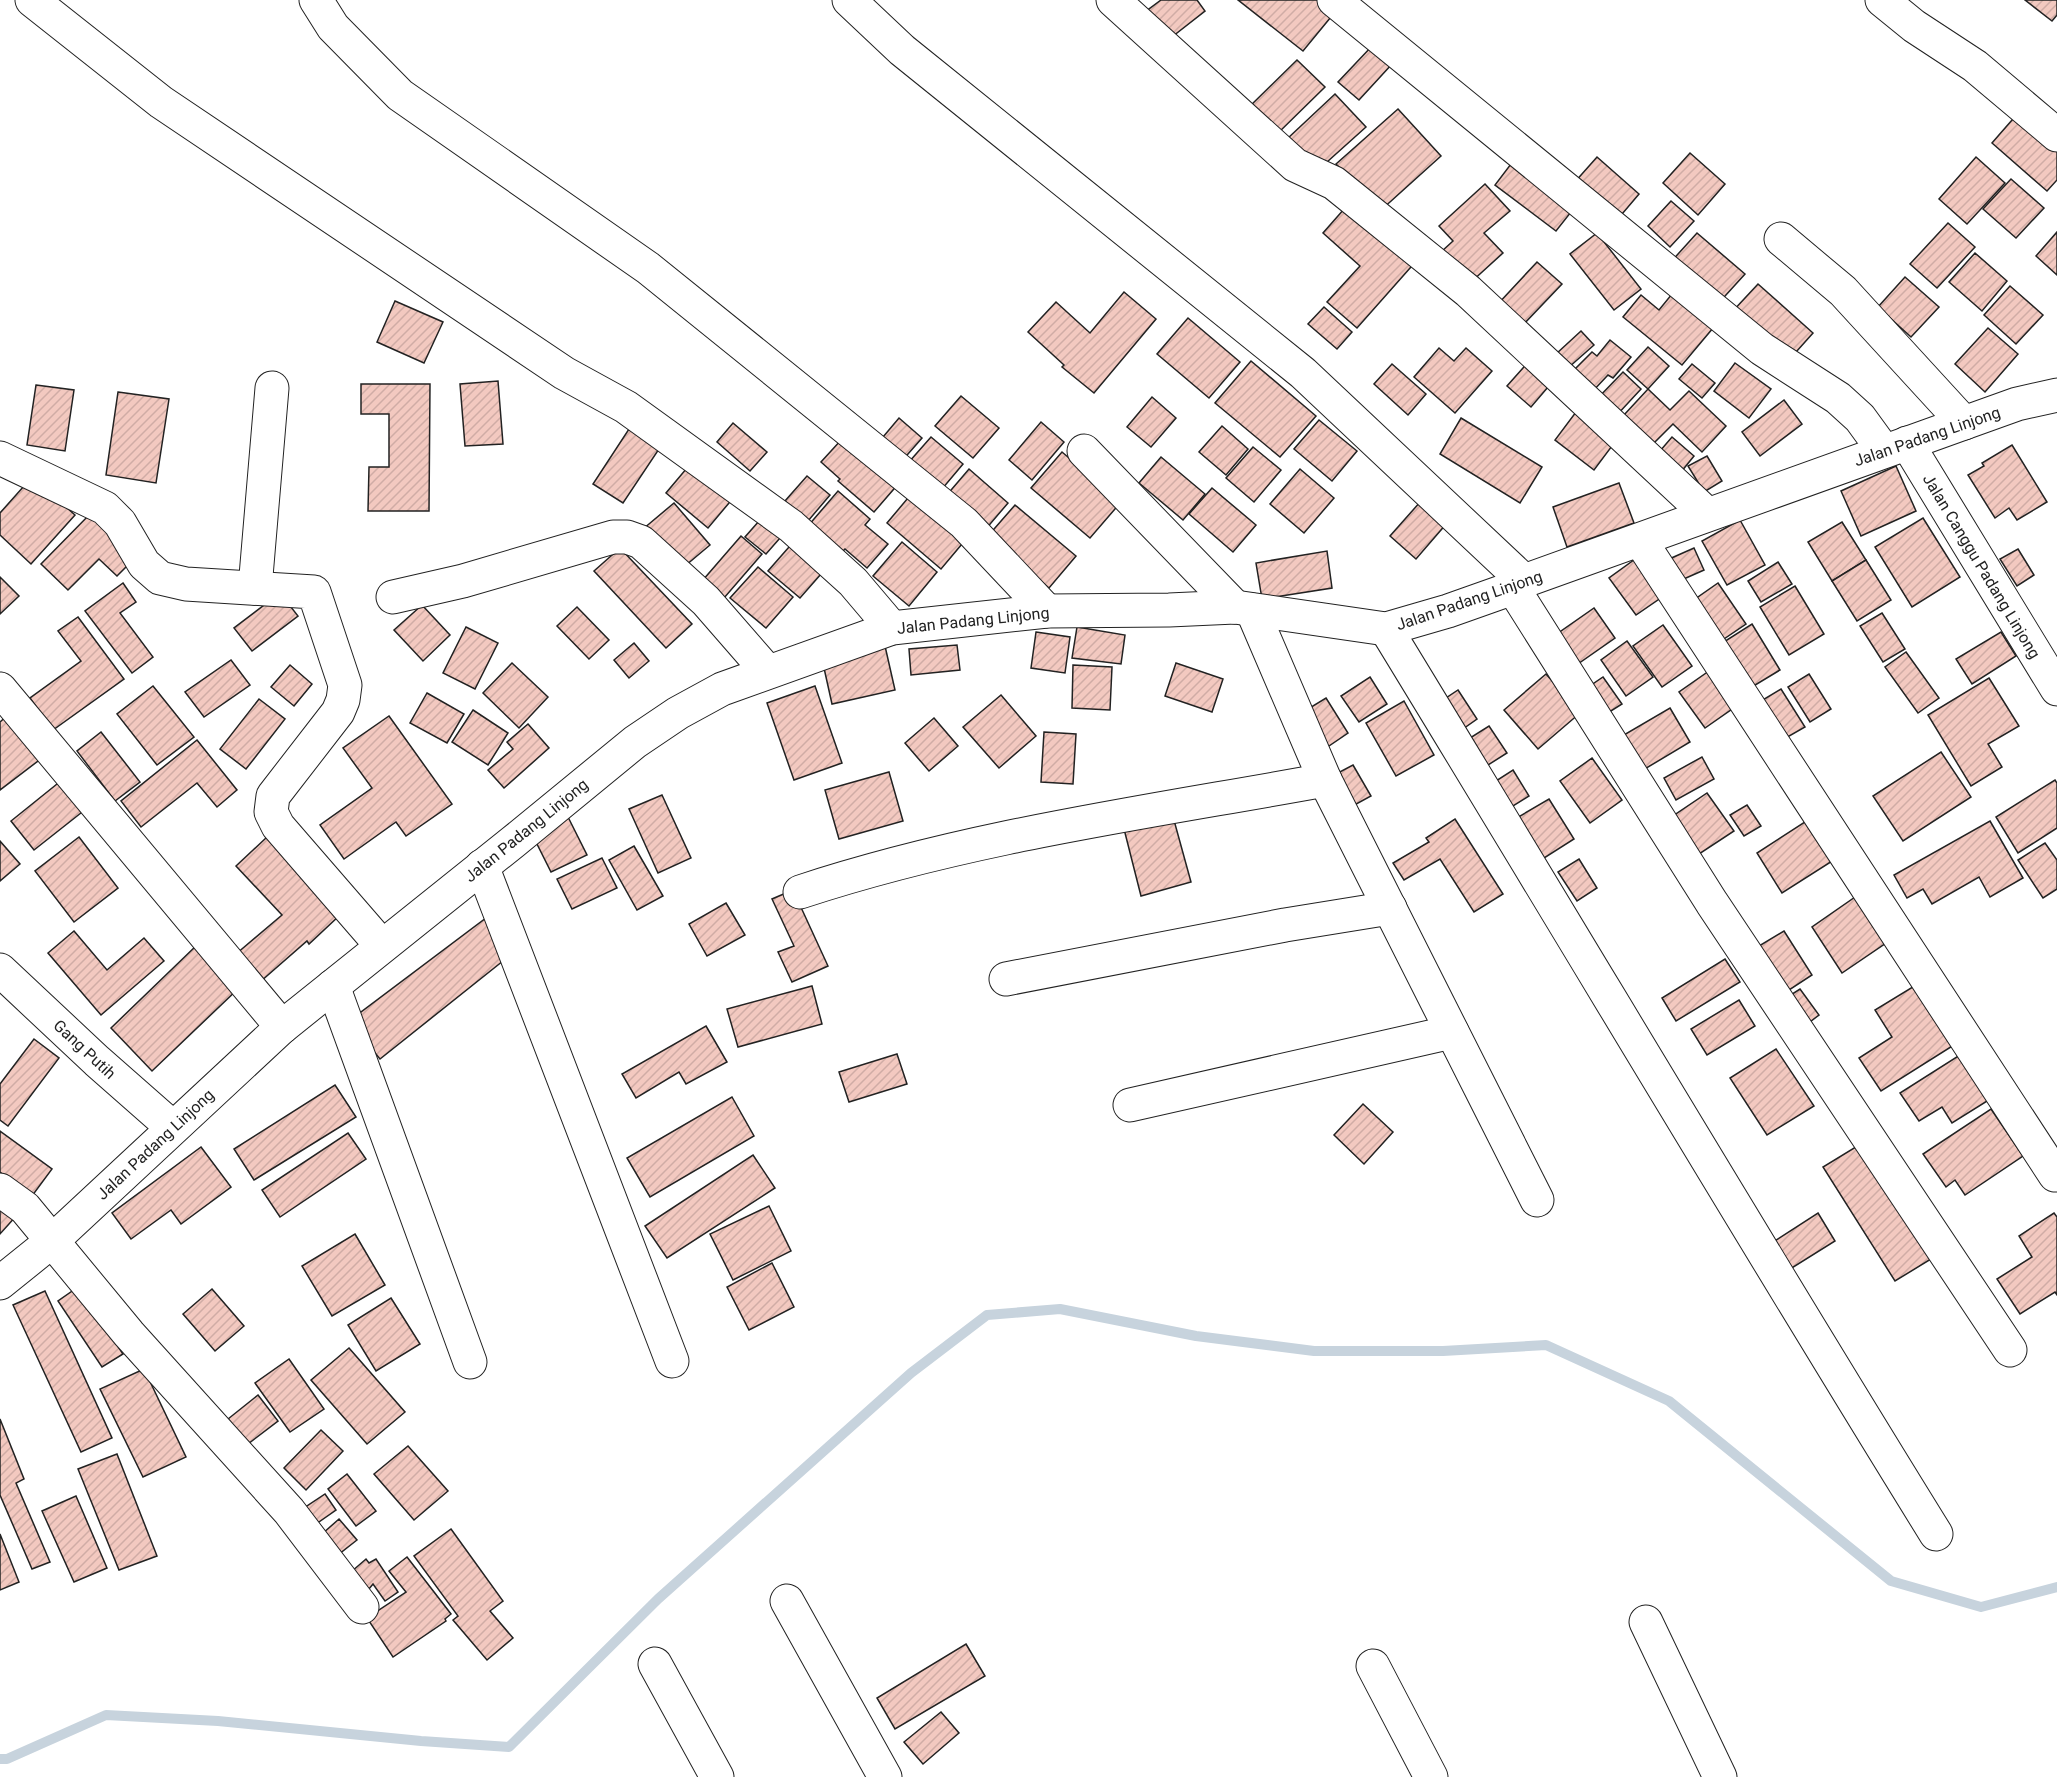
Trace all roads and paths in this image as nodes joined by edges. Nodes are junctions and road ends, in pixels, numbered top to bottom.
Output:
1 (32, 0) edge
2 (316, 0) edge
3 (849, 0) edge
4 (1113, 0) edge
5 (1334, 0) edge
6 (1881, 0) edge
7 (2057, 135) edge
8 (1781, 239) dead end
9 (272, 388) dead end
10 (2057, 396) edge
11 (1964, 423) junction
12 (1895, 447) junction
13 (1084, 451) dead end
14 (0, 458) edge
15 (1707, 514) junction
16 (1640, 540) junction
17 (1518, 585) junction
18 (255, 588) junction
19 (393, 597) dead end
20 (1244, 609) junction
21 (1047, 611) junction
22 (892, 628) junction
23 (1386, 629) junction
24 (768, 671) junction
25 (0, 689) edge
26 (2057, 689) edge
27 (1325, 780) junction
28 (482, 866) junction
29 (800, 891) dead end
30 (1390, 908) junction
31 (382, 946) junction
32 (0, 970) edge
33 (1006, 979) dead end
34 (333, 986) junction
35 (282, 1027) junction
36 (1452, 1032) junction
37 (1130, 1105) dead end
38 (172, 1127) junction
39 (2055, 1175) dead end
40 (0, 1190) edge
41 (1537, 1200) dead end
42 (52, 1241) junction
43 (0, 1283) edge
44 (2010, 1350) dead end
45 (672, 1361) dead end
46 (470, 1362) dead end
47 (1936, 1534) dead end
48 (787, 1601) dead end
49 (362, 1607) dead end
50 (1646, 1622) dead end
51 (655, 1664) dead end
52 (1373, 1666) dead end
53 (717, 1777) edge
54 (885, 1777) edge
55 (1431, 1777) edge
56 (1720, 1777) edge

1 - 22 street
2 - 21 street
3 - 17 street
4 - 15 street
5 - 12 street, Jalan Canggu Padang Linjong
6 - 7 street
8 - 11 street
9 - 18 street
10 - 11 street, Jalan Padang Linjong
11 - 12 street, Jalan Padang Linjong
12 - 15 street, Jalan Padang Linjong
12 - 26 street, Jalan Canggu Padang Linjong
13 - 20 street
14 - 18 street
15 - 16 street, Jalan Padang Linjong
16 - 17 street, Jalan Padang Linjong
16 - 39 street
17 - 23 street, Jalan Padang Linjong
17 - 44 street
18 - 31 street
19 - 24 street
20 - 21 street, Jalan Padang Linjong
20 - 23 street, Jalan Padang Linjong
20 - 27 street
21 - 22 street, Jalan Padang Linjong
22 - 24 street, Jalan Padang Linjong
23 - 47 street
24 - 28 street, Jalan Padang Linjong
25 - 35 street
27 - 29 street
27 - 30 street
28 - 31 street, Jalan Padang Linjong
28 - 45 street
30 - 33 street
30 - 36 street
31 - 34 street, Jalan Padang Linjong
32 - 38 street, Gang Putih
34 - 35 street, Jalan Padang Linjong
34 - 46 street
35 - 38 street, Jalan Padang Linjong
36 - 37 street
36 - 41 street
38 - 42 street, Jalan Padang Linjong
40 - 42 street
42 - 43 street, Jalan Padang Linjong
42 - 49 street
48 - 54 street
50 - 56 street
51 - 53 street
52 - 55 street

